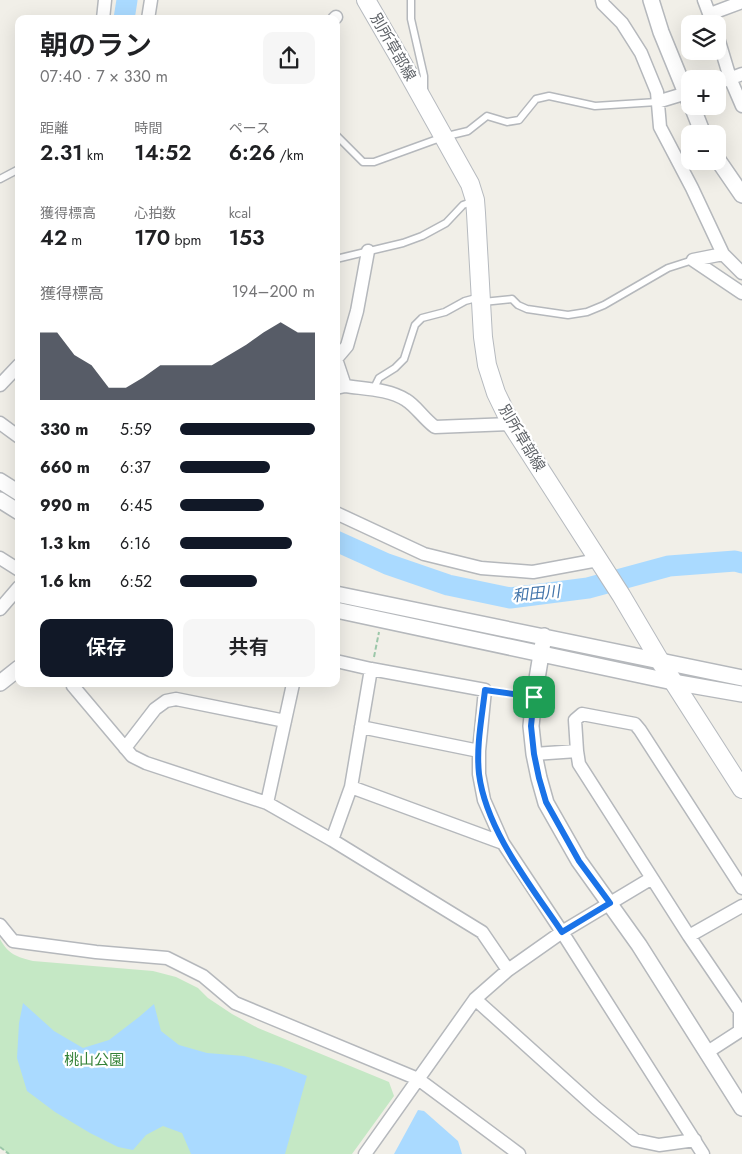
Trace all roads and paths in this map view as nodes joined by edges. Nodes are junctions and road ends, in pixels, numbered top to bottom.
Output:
1 (105, 0) edge
2 (151, 0) edge
3 (366, 0) edge
4 (411, 0) edge
5 (602, 0) edge
6 (652, 0) edge
7 (704, 0) edge
8 (742, 2) edge
9 (103, 15) edge
10 (149, 15) edge
11 (710, 15) edge
12 (718, 15) edge
13 (726, 55) edge
14 (736, 76) edge
15 (681, 79) edge
16 (681, 100) edge
17 (657, 102) junction
18 (424, 103) junction
19 (742, 106) edge
20 (443, 137) junction
21 (340, 139) edge
22 (725, 170) edge
23 (15, 171) edge
24 (0, 179) edge
25 (742, 195) edge
26 (475, 200) junction
27 (368, 251) junction
28 (723, 254) junction
29 (340, 258) edge
30 (692, 260) junction
31 (742, 273) edge
32 (742, 293) edge
33 (481, 299) junction
34 (340, 354) edge
35 (15, 369) edge
36 (0, 385) edge
37 (341, 387) edge
38 (373, 390) junction
39 (0, 423) edge
40 (511, 424) junction
41 (15, 434) edge
42 (0, 481) edge
43 (15, 490) edge
44 (0, 500) edge
45 (15, 509) edge
46 (340, 515) edge
47 (0, 558) edge
48 (600, 563) junction
49 (15, 567) edge
50 (15, 592) edge
51 (340, 595) edge
52 (0, 609) edge
53 (340, 611) edge
54 (381, 620) junction
55 (544, 636) junction
56 (541, 653) junction
57 (660, 661) junction
58 (340, 662) edge
59 (371, 669) junction
60 (15, 671) edge
61 (742, 678) edge
62 (673, 682) junction
63 (0, 683) edge
64 (74, 687) edge
65 (292, 687) edge
66 (485, 690) junction
67 (742, 694) edge
68 (534, 697) junction
69 (285, 722) junction
70 (361, 726) junction
71 (126, 748) junction
72 (478, 751) junction
73 (577, 751) junction
74 (534, 754) junction
75 (351, 787) junction
76 (742, 789) edge
77 (267, 803) junction
78 (332, 840) junction
79 (503, 843) junction
80 (652, 878) junction
81 (742, 888) edge
82 (610, 903) junction
83 (742, 906) edge
84 (0, 927) edge
85 (562, 932) junction
86 (689, 936) junction
87 (508, 970) junction
88 (475, 999) junction
89 (706, 1053) junction
90 (418, 1080) junction
91 (741, 1102) edge
92 (695, 1140) junction
93 (0, 1147) edge
94 (9, 1154) edge
95 (365, 1154) edge
96 (519, 1154) edge
97 (703, 1154) edge

1 - 9 street
2 - 10 street
3 - 18 main road, 別所草部線
4 - 18 lane
5 - 17 street
6 - 15 street
7 - 11 street
8 - 12 street
13 - 14 street
14 - 19 street
16 - 17 street
17 - 20 lane
17 - 28 street
18 - 20 main road, 別所草部線
20 - 21 lane
20 - 26 main road, 別所草部線
22 - 25 street
23 - 24 lane
26 - 27 lane
26 - 33 main road, 別所草部線
27 - 29 lane
27 - 34 street
28 - 30 street
28 - 31 street
30 - 32 street
30 - 33 lane
33 - 38 lane
33 - 40 main road, 別所草部線
35 - 36 street
37 - 38 street
38 - 40 street
39 - 41 street
40 - 48 main road, 別所草部線
42 - 43 street
44 - 45 street
46 - 48 street
47 - 49 street
48 - 57 main road, 別所草部線
50 - 52 street
51 - 55 street
53 - 54 street
54 - 56 street
54 - 59 path
55 - 56 street
55 - 57 street
56 - 62 street
56 - 68 street
57 - 61 street
57 - 62 main road, 別所草部線
58 - 59 street
59 - 66 street
59 - 70 street
60 - 63 street
62 - 67 street
62 - 76 main road, 別所草部線
64 - 71 street
65 - 69 street
66 - 68 lane
66 - 72 street
68 - 74 street
69 - 71 street
69 - 77 street
70 - 72 street
70 - 75 street
71 - 77 street
72 - 79 street
73 - 74 street
73 - 80 street
73 - 81 street
74 - 82 street
75 - 78 street
75 - 79 street
77 - 78 street
78 - 87 street
79 - 85 street
80 - 82 street
80 - 86 street
82 - 85 street
82 - 89 street
83 - 86 street
84 - 90 street
85 - 87 street
85 - 92 street
86 - 89 street
87 - 88 street
88 - 90 street
88 - 92 street
89 - 91 street
90 - 95 street
90 - 96 street
92 - 97 street
93 - 94 path

